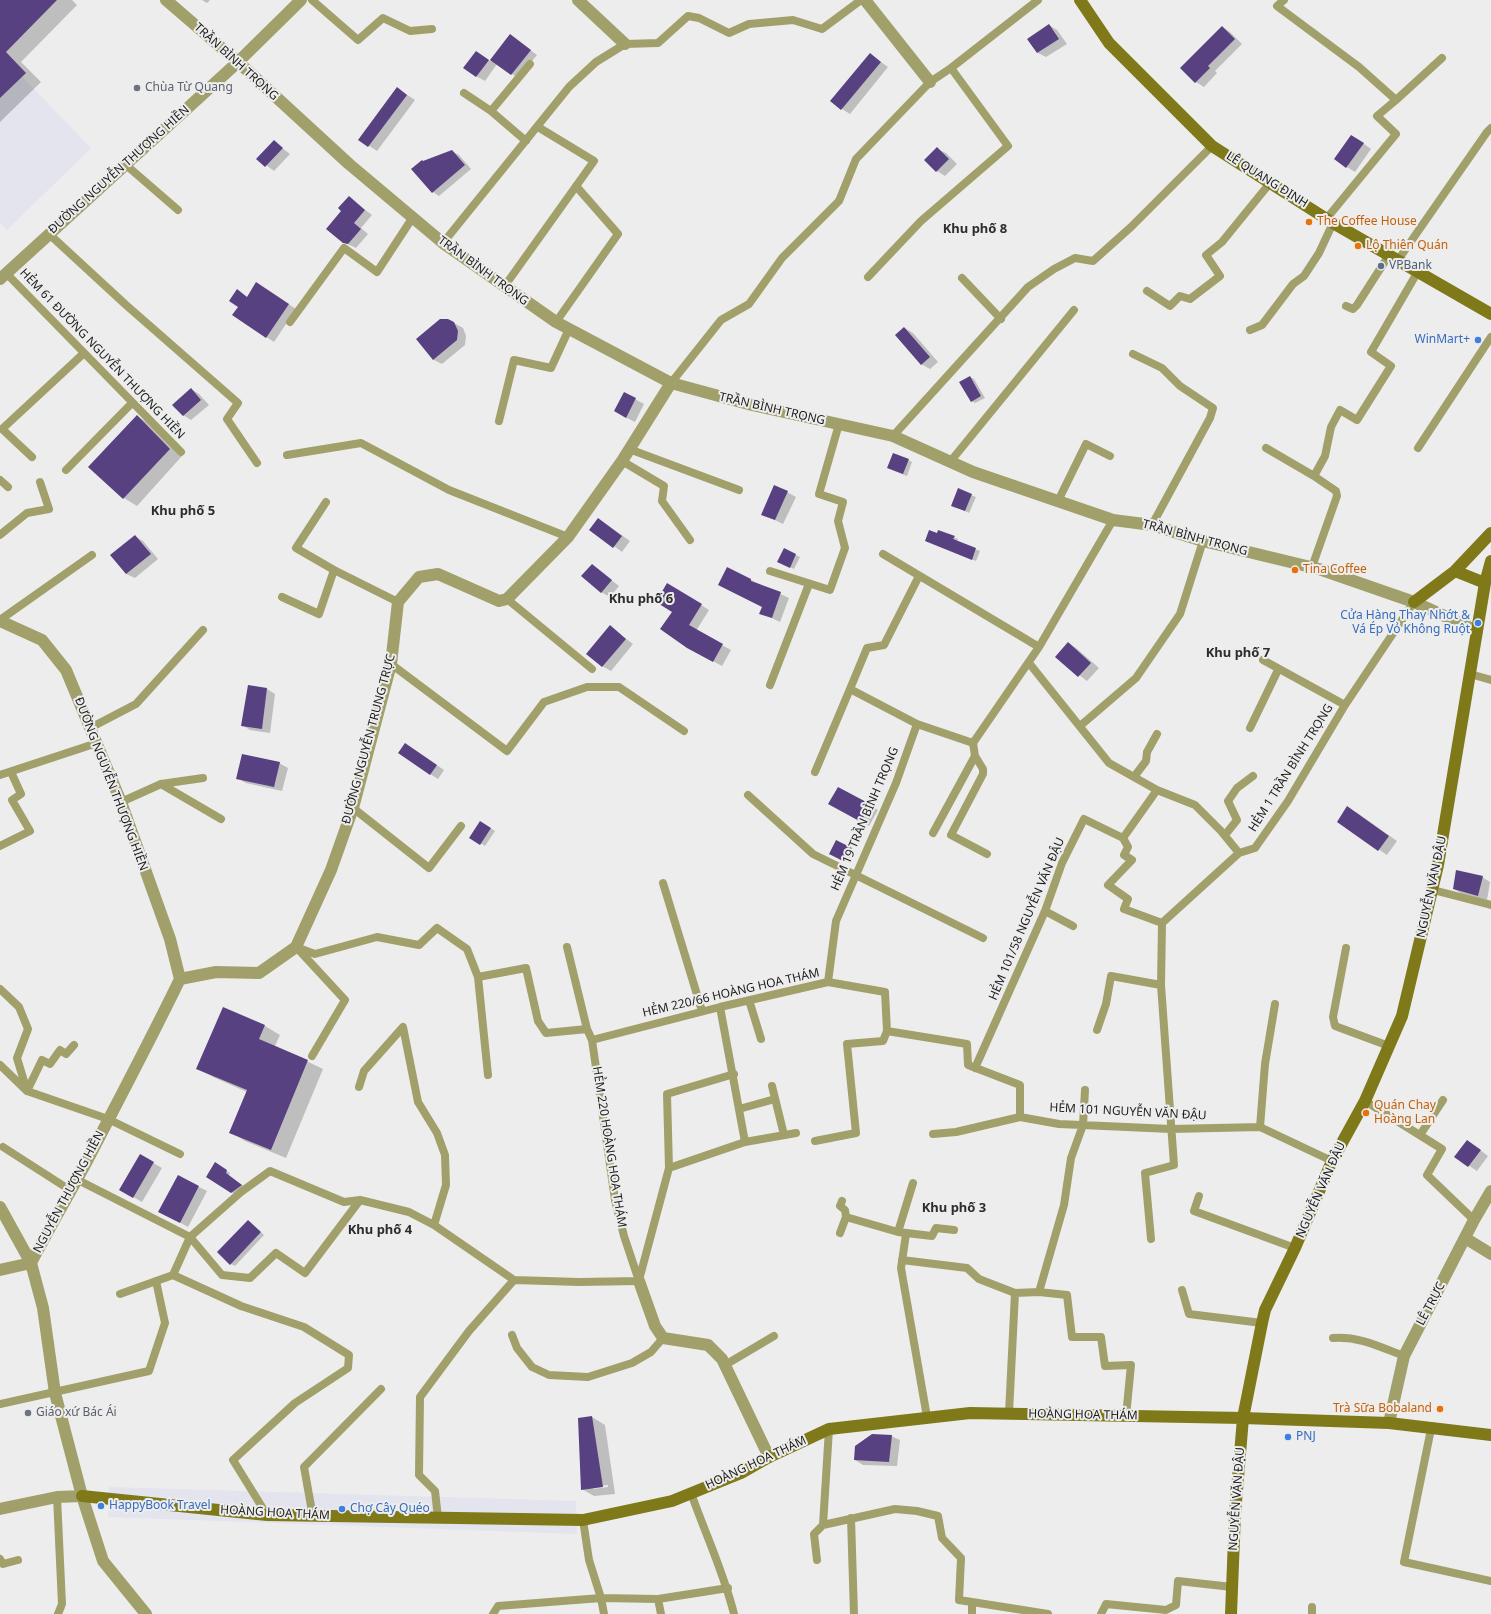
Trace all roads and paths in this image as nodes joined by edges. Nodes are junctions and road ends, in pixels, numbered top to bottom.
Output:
1 (166, 0) edge
2 (301, 0) edge
3 (312, 0) edge
4 (578, 0) edge
5 (861, 0) edge
6 (865, 0) edge
7 (1038, 0) edge
8 (1080, 0) edge
9 (1284, 0) edge
10 (432, 29) dead end
11 (625, 44) junction
12 (1442, 58) dead end
13 (238, 62) junction
14 (530, 64) dead end
15 (951, 68) junction
16 (930, 82) junction
17 (464, 93) dead end
18 (1396, 100) junction
19 (491, 111) junction
20 (538, 127) junction
21 (1491, 128) edge
22 (526, 141) junction
23 (1212, 146) junction
24 (126, 165) junction
25 (1270, 183) junction
26 (576, 186) junction
27 (178, 210) dead end
28 (413, 217) junction
29 (1330, 221) junction
30 (49, 234) junction
31 (443, 243) junction
32 (1394, 257) junction
33 (1417, 273) junction
34 (3, 276) edge
35 (868, 277) dead end
36 (962, 278) dead end
37 (504, 287) junction
38 (1148, 291) dead end
39 (1346, 306) dead end
40 (1074, 310) dead end
41 (1491, 314) edge
42 (1001, 320) junction
43 (290, 322) dead end
44 (556, 322) junction
45 (568, 329) junction
46 (1250, 330) dead end
47 (1491, 337) edge
48 (83, 354) junction
49 (1133, 354) dead end
50 (671, 383) junction
51 (132, 403) junction
52 (499, 421) dead end
53 (839, 424) junction
54 (1, 428) edge
55 (893, 436) junction
56 (1266, 448) dead end
57 (1418, 448) dead end
58 (629, 449) junction
59 (181, 452) dead end
60 (287, 455) dead end
61 (1110, 456) dead end
62 (32, 457) dead end
63 (622, 461) junction
64 (950, 462) junction
65 (258, 463) dead end
66 (66, 470) dead end
67 (1314, 476) junction
68 (0, 480) edge
69 (40, 482) dead end
70 (8, 487) dead end
71 (739, 490) dead end
72 (1058, 501) junction
73 (326, 502) dead end
74 (1113, 520) junction
75 (1152, 525) junction
76 (1491, 533) edge
77 (0, 535) edge
78 (568, 537) junction
79 (690, 540) dead end
80 (1203, 541) junction
81 (883, 554) dead end
82 (92, 555) dead end
83 (1491, 561) edge
84 (1312, 567) junction
85 (334, 570) junction
86 (770, 571) dead end
87 (1455, 571) junction
88 (919, 576) junction
89 (810, 584) junction
90 (1488, 584) edge
91 (282, 597) dead end
92 (507, 599) junction
93 (398, 602) junction
94 (1414, 602) junction
95 (0, 620) edge
96 (203, 630) dead end
97 (1477, 630) junction
98 (1039, 647) junction
99 (1263, 660) dead end
100 (1029, 663) junction
101 (391, 664) junction
102 (592, 669) dead end
103 (1278, 670) junction
104 (1470, 674) junction
105 (1491, 680) edge
106 (770, 685) dead end
107 (850, 690) junction
108 (1345, 705) junction
109 (917, 724) junction
110 (1080, 726) junction
111 (90, 728) junction
112 (1250, 728) dead end
113 (684, 731) dead end
114 (1157, 734) dead end
115 (97, 743) junction
116 (973, 743) junction
117 (975, 756) junction
118 (11, 772) junction
119 (815, 772) dead end
120 (0, 775) edge
121 (1253, 776) dead end
122 (1134, 777) junction
123 (204, 778) dead end
124 (161, 784) junction
125 (1157, 790) junction
126 (748, 795) dead end
127 (121, 802) junction
128 (353, 808) junction
129 (221, 819) dead end
130 (461, 826) dead end
131 (933, 833) dead end
132 (1224, 835) junction
133 (1123, 838) junction
134 (0, 846) edge
135 (1239, 853) junction
136 (987, 854) dead end
137 (856, 874) junction
138 (663, 883) dead end
139 (1433, 890) junction
140 (1491, 905) edge
141 (1046, 911) junction
142 (1162, 924) junction
143 (1073, 926) dead end
144 (983, 938) dead end
145 (296, 947) junction
146 (567, 947) dead end
147 (1346, 948) dead end
148 (478, 977) junction
149 (180, 979) junction
150 (828, 982) junction
151 (1161, 985) junction
152 (0, 989) edge
153 (749, 1000) junction
154 (1275, 1004) dead end
155 (720, 1007) junction
156 (702, 1011) junction
157 (587, 1029) junction
158 (1097, 1030) dead end
159 (887, 1031) junction
160 (761, 1039) dead end
161 (592, 1040) junction
162 (74, 1045) dead end
163 (1389, 1046) junction
164 (312, 1056) dead end
165 (0, 1065) edge
166 (975, 1068) junction
167 (734, 1074) junction
168 (488, 1075) dead end
169 (772, 1086) dead end
170 (359, 1087) dead end
171 (1085, 1090) dead end
172 (27, 1091) junction
173 (776, 1099) junction
174 (1442, 1100) dead end
175 (1365, 1101) junction
176 (739, 1109) junction
177 (1020, 1117) junction
178 (108, 1119) junction
179 (1083, 1125) junction
180 (1260, 1127) junction
181 (1171, 1129) junction
182 (796, 1133) dead end
183 (933, 1134) dead end
184 (784, 1135) junction
185 (1420, 1135) junction
186 (815, 1141) dead end
187 (745, 1142) junction
188 (3, 1147) dead end
189 (180, 1154) dead end
190 (1332, 1161) junction
191 (669, 1168) junction
192 (76, 1179) junction
193 (913, 1183) dead end
194 (70, 1190) junction
195 (1491, 1191) edge
196 (1200, 1196) dead end
197 (360, 1200) junction
198 (842, 1200) dead end
199 (0, 1207) edge
200 (846, 1217) junction
201 (835, 1218) dead end
202 (1474, 1220) junction
203 (434, 1225) junction
204 (954, 1230) dead end
205 (840, 1233) dead end
206 (902, 1233) junction
207 (190, 1237) junction
208 (1465, 1238) junction
209 (1151, 1239) dead end
210 (1295, 1248) junction
211 (1491, 1254) edge
212 (902, 1260) junction
213 (32, 1263) junction
214 (0, 1270) edge
215 (173, 1275) junction
216 (514, 1280) junction
217 (156, 1281) junction
218 (639, 1281) junction
219 (1182, 1290) dead end
220 (1039, 1292) junction
221 (1015, 1293) junction
222 (120, 1294) dead end
223 (1262, 1323) junction
224 (512, 1335) dead end
225 (774, 1336) dead end
226 (663, 1338) junction
227 (1333, 1338) dead end
228 (1404, 1356) junction
229 (725, 1365) junction
230 (381, 1389) dead end
231 (54, 1393) junction
232 (0, 1404) edge
233 (1009, 1413) junction
234 (1126, 1416) junction
235 (927, 1418) junction
236 (1243, 1418) junction
237 (1389, 1423) junction
238 (829, 1429) junction
239 (1430, 1429) junction
240 (1491, 1435) edge
241 (769, 1457) junction
242 (691, 1493) junction
243 (82, 1496) junction
244 (57, 1497) junction
245 (0, 1509) edge
246 (267, 1515) junction
247 (313, 1517) junction
248 (438, 1518) junction
249 (851, 1518) junction
250 (583, 1520) junction
251 (823, 1525) junction
252 (0, 1559) edge
253 (18, 1560) dead end
254 (817, 1560) dead end
255 (1491, 1581) edge
256 (1232, 1587) junction
257 (728, 1588) junction
258 (601, 1598) junction
259 (658, 1599) junction
260 (972, 1602) junction
261 (1166, 1612) edge
262 (58, 1614) edge
263 (146, 1614) edge
264 (492, 1614) edge
265 (604, 1614) edge
266 (661, 1614) edge
267 (734, 1614) edge
268 (854, 1614) edge
269 (972, 1614) edge
270 (1048, 1614) edge
271 (1101, 1614) edge
272 (1231, 1614) edge

1 - 13 street, TRẦN BÌNH TRỌNG
2 - 13 street
3 - 10 lane
4 - 11 street
5 - 11 lane
6 - 16 street
7 - 15 lane
8 - 23 street, LÊ QUANG ĐỊNH
9 - 18 lane
11 - 20 lane
12 - 18 lane
13 - 24 street, ĐƯỜNG NGUYỄN THƯỢNG HIỀN
13 - 28 street, TRẦN BÌNH TRỌNG
14 - 19 lane
15 - 16 lane
15 - 35 lane
16 - 50 lane
17 - 19 lane
18 - 29 lane
19 - 22 lane
20 - 22 lane
20 - 26 lane
21 - 32 lane
22 - 31 lane
23 - 25 street, LÊ QUANG ĐỊNH
23 - 42 lane
24 - 27 lane
24 - 30 street, ĐƯỜNG NGUYỄN THƯỢNG HIỀN
25 - 29 street, LÊ QUANG ĐỊNH
25 - 38 lane
26 - 37 lane
26 - 44 lane
28 - 31 street, TRẦN BÌNH TRỌNG
28 - 43 lane
29 - 32 street, LÊ QUANG ĐỊNH
29 - 46 lane
30 - 34 street, ĐƯỜNG NGUYỄN THƯỢNG HIỀN
30 - 65 lane
31 - 37 street, TRẦN BÌNH TRỌNG
32 - 33 street, LÊ QUANG ĐỊNH
32 - 39 lane
33 - 41 street, LÊ QUANG ĐỊNH
33 - 67 lane
34 - 48 lane, HẺM 61 ĐƯỜNG NGUYỄN THƯỢNG HIỀN
36 - 42 lane
37 - 44 street, TRẦN BÌNH TRỌNG
40 - 64 lane
42 - 55 lane
44 - 45 street, TRẦN BÌNH TRỌNG
45 - 50 street, TRẦN BÌNH TRỌNG
45 - 52 lane
47 - 57 lane
48 - 51 lane, HẺM 61 ĐƯỜNG NGUYỄN THƯỢNG HIỀN
48 - 54 lane
49 - 75 lane
50 - 53 street, TRẦN BÌNH TRỌNG
50 - 58 street
51 - 59 lane, HẺM 61 ĐƯỜNG NGUYỄN THƯỢNG HIỀN
51 - 66 lane
53 - 55 street, TRẦN BÌNH TRỌNG
53 - 89 lane
54 - 62 lane
55 - 64 street, TRẦN BÌNH TRỌNG
56 - 67 lane
58 - 63 street
58 - 71 lane
60 - 78 lane
61 - 72 lane
63 - 78 street
63 - 79 lane
64 - 72 street, TRẦN BÌNH TRỌNG
67 - 84 lane
68 - 70 lane
69 - 77 lane
72 - 74 street, TRẦN BÌNH TRỌNG
73 - 85 lane
74 - 75 street, TRẦN BÌNH TRỌNG
74 - 98 lane
75 - 80 street, TRẦN BÌNH TRỌNG
76 - 87 street
78 - 92 street
80 - 84 street, TRẦN BÌNH TRỌNG
80 - 110 lane
81 - 88 lane
82 - 95 lane
83 - 90 street, NGUYỄN VĂN ĐẬU
84 - 94 street, TRẦN BÌNH TRỌNG
85 - 91 lane
85 - 93 lane
86 - 89 lane
87 - 90 street
87 - 94 street
88 - 98 lane
88 - 107 lane
89 - 106 lane
90 - 97 street, NGUYỄN VĂN ĐẬU
92 - 93 street
92 - 102 lane
93 - 101 street, ĐƯỜNG NGUYỄN TRUNG TRỰC
94 - 97 street, TRẦN BÌNH TRỌNG
94 - 108 lane, HẺM 1 TRẦN BÌNH TRỌNG
95 - 111 street, ĐƯỜNG NGUYỄN THƯỢNG HIỀN
96 - 111 lane
97 - 104 street, NGUYỄN VĂN ĐẬU
98 - 100 lane
99 - 103 lane
100 - 110 lane
100 - 116 lane
101 - 113 lane
101 - 128 street, ĐƯỜNG NGUYỄN TRUNG TRỰC
103 - 108 lane
103 - 112 lane
104 - 105 lane
104 - 139 street, NGUYỄN VĂN ĐẬU
107 - 109 lane
107 - 119 lane
108 - 135 lane, HẺM 1 TRẦN BÌNH TRỌNG
109 - 116 lane
109 - 137 lane, HẺM 19 TRẦN BÌNH TRỌNG
110 - 122 lane
111 - 115 street, ĐƯỜNG NGUYỄN THƯỢNG HIỀN
114 - 122 lane
115 - 118 lane
115 - 127 street, ĐƯỜNG NGUYỄN THƯỢNG HIỀN
116 - 117 lane
117 - 131 lane
117 - 136 lane
118 - 120 lane
118 - 134 lane
121 - 132 lane
122 - 125 lane
123 - 124 lane
124 - 127 lane
124 - 129 lane
125 - 132 lane
125 - 133 lane
126 - 137 lane
127 - 149 street, ĐƯỜNG NGUYỄN THƯỢNG HIỀN
128 - 130 lane
128 - 145 street, ĐƯỜNG NGUYỄN TRUNG TRỰC
132 - 135 lane
133 - 141 lane, HẺM 101/58 NGUYỄN VĂN ĐẬU
133 - 142 lane
135 - 142 lane, HẺM 1 TRẦN BÌNH TRỌNG
137 - 144 lane
137 - 150 lane, HẺM 19 TRẦN BÌNH TRỌNG
138 - 156 lane
139 - 140 lane
139 - 163 street, NGUYỄN VĂN ĐẬU
141 - 143 lane
141 - 166 lane, HẺM 101/58 NGUYỄN VĂN ĐẬU
142 - 151 lane
145 - 148 lane
145 - 149 street
145 - 164 lane
146 - 157 lane, HẺM 220 HOÀNG HOA THÁM
147 - 163 lane
148 - 157 lane
148 - 168 lane
149 - 178 street, NGUYỄN THƯỢNG HIỀN
150 - 153 lane, HẺM 220/66 HOÀNG HOA THÁM
150 - 159 lane, HẺM 220/66 HOÀNG HOA THÁM
151 - 158 lane
151 - 181 lane
152 - 172 lane
153 - 155 lane, HẺM 220/66 HOÀNG HOA THÁM
153 - 160 lane
154 - 180 lane
155 - 156 lane, HẺM 220/66 HOÀNG HOA THÁM
155 - 167 lane
156 - 161 lane, HẺM 220/66 HOÀNG HOA THÁM
157 - 161 lane, HẺM 220 HOÀNG HOA THÁM
159 - 166 lane
159 - 186 lane
161 - 218 lane, HẺM 220 HOÀNG HOA THÁM
162 - 172 lane
163 - 175 street, NGUYỄN VĂN ĐẬU
165 - 172 lane
166 - 177 lane
167 - 176 lane
167 - 191 lane
169 - 173 lane
170 - 203 lane
171 - 179 lane
172 - 178 lane
173 - 176 lane
173 - 184 lane
174 - 185 lane
175 - 185 lane
175 - 190 street, NGUYỄN VĂN ĐẬU
176 - 187 lane
177 - 179 lane, HẺM 101 NGUYỄN VĂN ĐẬU
177 - 183 lane
178 - 189 lane
178 - 192 street, NGUYỄN THƯỢNG HIỀN
179 - 181 lane, HẺM 101 NGUYỄN VĂN ĐẬU
179 - 220 lane
180 - 181 lane, HẺM 101 NGUYỄN VĂN ĐẬU
180 - 190 lane, HẺM 101 NGUYỄN VĂN ĐẬU
181 - 209 lane
182 - 184 lane
184 - 187 lane
185 - 202 lane
187 - 191 lane
188 - 194 lane
190 - 210 street, NGUYỄN VĂN ĐẬU
191 - 218 lane
192 - 194 street, NGUYỄN THƯỢNG HIỀN
192 - 207 lane
193 - 206 lane
194 - 213 street, NGUYỄN THƯỢNG HIỀN
195 - 202 street, LÊ TRỰC
196 - 210 lane
197 - 203 lane
197 - 207 lane
197 - 207 lane
198 - 200 lane
199 - 213 street
200 - 201 lane
200 - 205 lane
200 - 206 lane
202 - 208 street, LÊ TRỰC
203 - 216 lane
204 - 206 lane
206 - 212 lane
207 - 215 lane
208 - 211 street
208 - 228 street, LÊ TRỰC
210 - 223 street, NGUYỄN VĂN ĐẬU
212 - 221 lane
212 - 235 lane
213 - 214 street
213 - 231 street, NGUYỄN THƯỢNG HIỀN
215 - 217 lane
215 - 246 lane
216 - 218 lane
216 - 248 lane
217 - 222 lane
217 - 231 lane
218 - 226 street, HẺM 220 HOÀNG HOA THÁM
219 - 223 lane
220 - 221 lane
220 - 234 lane
221 - 233 lane
223 - 236 street, NGUYỄN VĂN ĐẬU
224 - 226 lane
225 - 229 lane
226 - 229 street
227 - 228 lane
228 - 237 street, LÊ TRỰC
229 - 241 street
230 - 247 lane
231 - 232 lane
231 - 243 street, NGUYỄN THƯỢNG HIỀN
233 - 234 street, HOÀNG HOA THÁM
233 - 235 street, HOÀNG HOA THÁM
234 - 236 street, HOÀNG HOA THÁM
235 - 238 street, HOÀNG HOA THÁM
236 - 237 street, HOÀNG HOA THÁM
236 - 256 street, NGUYỄN VĂN ĐẬU
237 - 239 street, HOÀNG HOA THÁM
238 - 241 street, HOÀNG HOA THÁM
238 - 251 lane
239 - 240 street, HOÀNG HOA THÁM
239 - 255 lane
241 - 242 street, HOÀNG HOA THÁM
242 - 250 street, HOÀNG HOA THÁM
242 - 257 lane
243 - 244 street, HOÀNG HOA THÁM
243 - 246 street, HOÀNG HOA THÁM
243 - 263 street, NGUYỄN THƯỢNG HIỀN
244 - 245 street, HOÀNG HOA THÁM
244 - 262 lane
246 - 247 street, HOÀNG HOA THÁM
247 - 248 street, HOÀNG HOA THÁM
248 - 250 street, HOÀNG HOA THÁM
249 - 251 lane
249 - 260 lane
249 - 268 lane
250 - 258 lane
251 - 254 lane
252 - 253 lane
256 - 261 lane
256 - 272 street, NGUYỄN VĂN ĐẬU
257 - 259 lane
257 - 267 lane
258 - 259 lane
258 - 264 lane
258 - 265 lane
259 - 266 lane
260 - 269 lane
260 - 270 lane
261 - 271 lane

